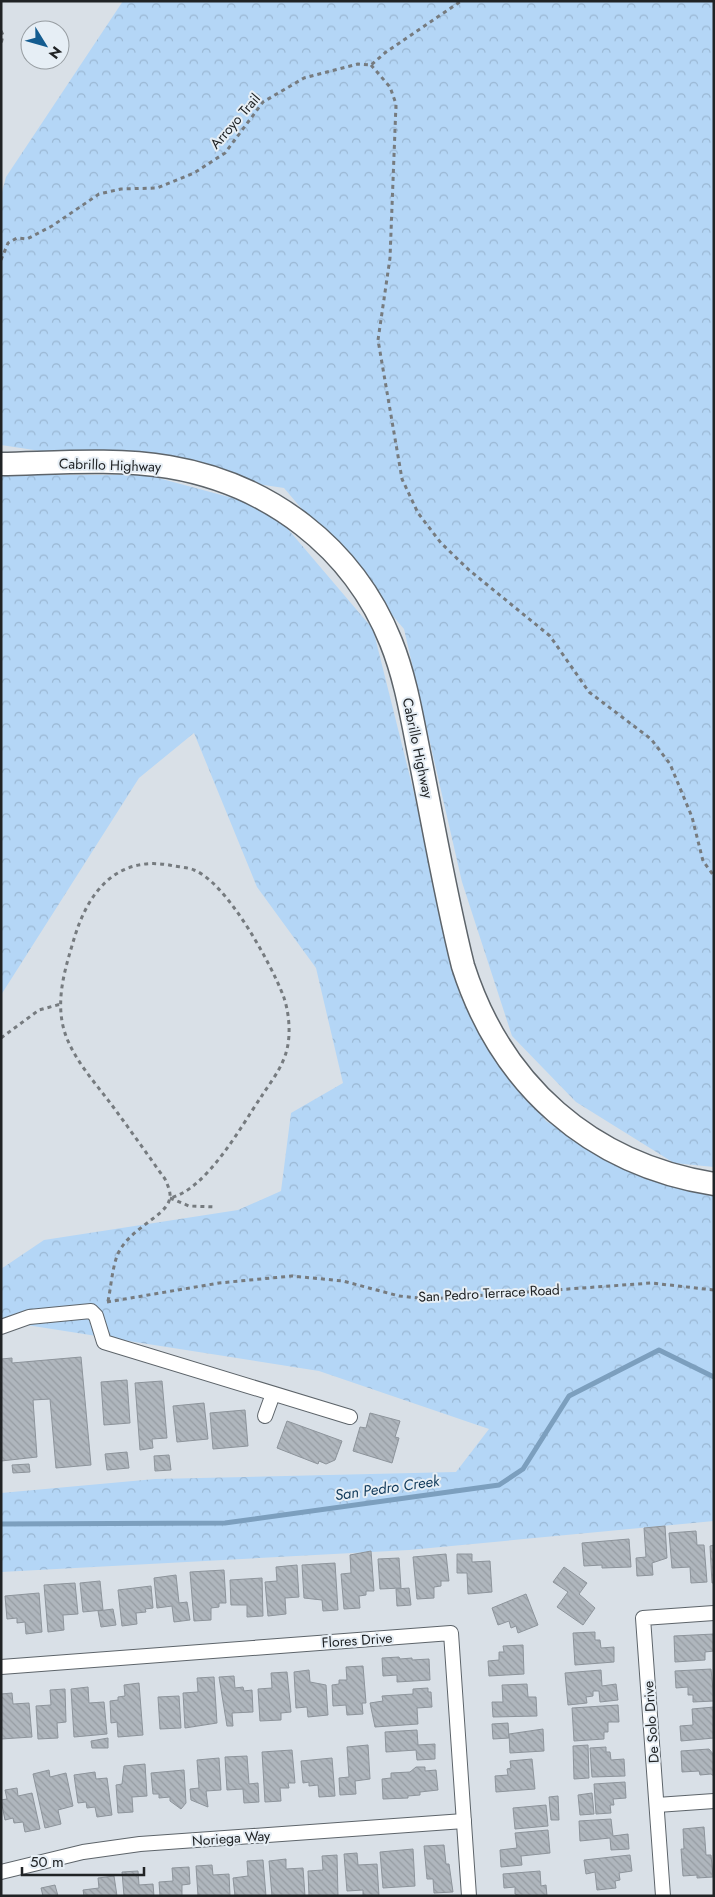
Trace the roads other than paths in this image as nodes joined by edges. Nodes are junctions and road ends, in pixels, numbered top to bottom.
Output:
1 (1, 464) edge
2 (714, 1184) edge
3 (1, 1327) edge
4 (273, 1394) junction
5 (265, 1416) dead end
6 (350, 1417) dead end
7 (714, 1613) edge
8 (1, 1667) edge
9 (714, 1801) edge
10 (657, 1805) junction
11 (464, 1821) junction
12 (1, 1872) edge
13 (469, 1896) edge
14 (663, 1896) edge

1 - 2 highway, Cabrillo Highway
3 - 4 street
4 - 5 street
4 - 6 street
7 - 10 street, De Solo Drive
8 - 11 street, Flores Drive
9 - 10 street
10 - 14 street, De Solo Drive
11 - 12 street, Noriega Way
11 - 13 street, Flores Drive

